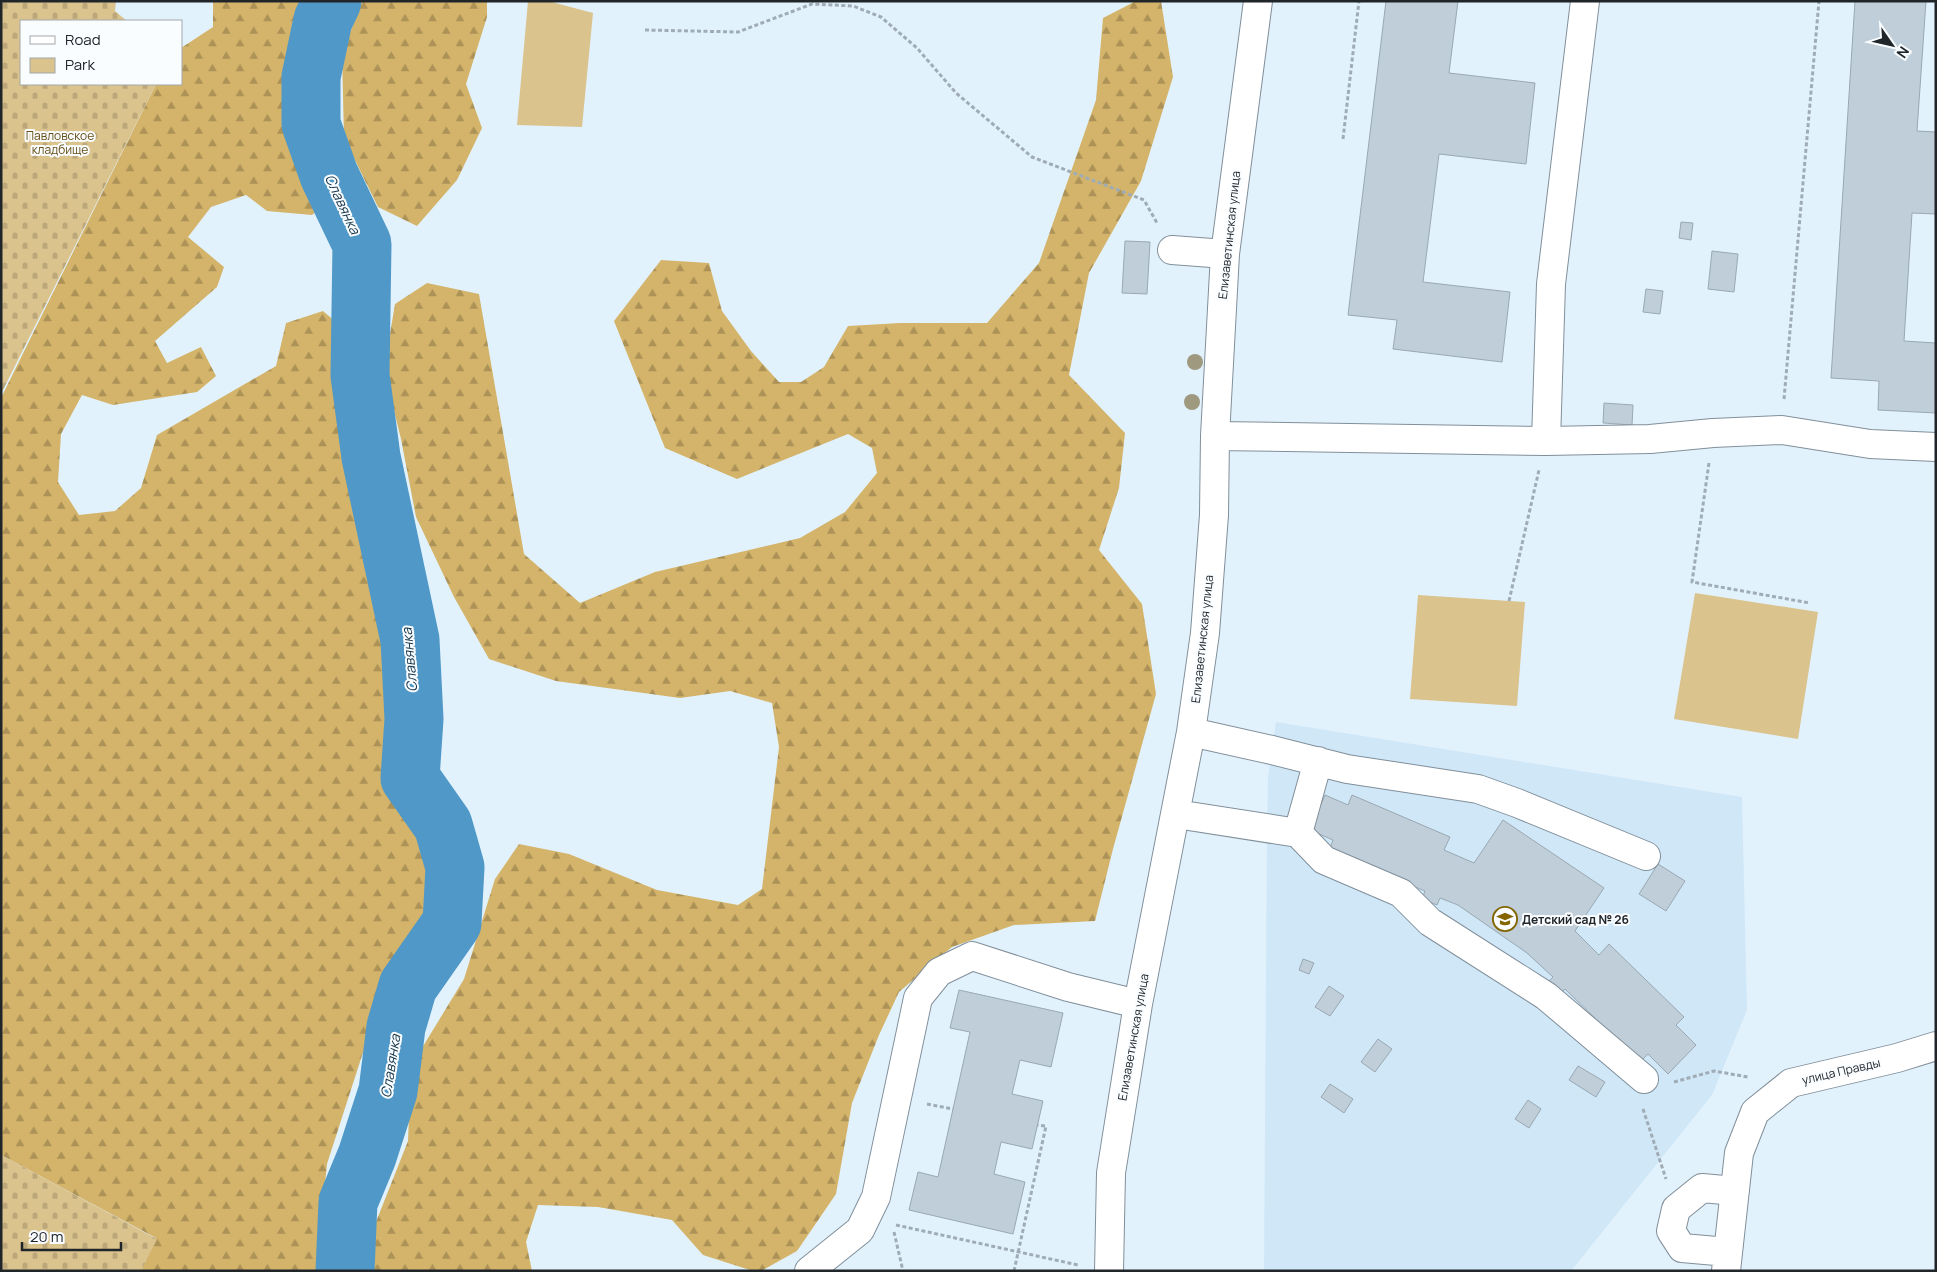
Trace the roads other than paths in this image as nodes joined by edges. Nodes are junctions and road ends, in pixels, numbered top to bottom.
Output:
1 (1258, 1) edge
2 (1586, 1) edge
3 (1172, 250) road end
4 (1225, 254) junction
5 (1216, 436) junction
6 (1546, 441) junction
7 (1936, 447) edge
8 (1191, 732) junction
9 (1318, 761) junction
10 (1176, 814) junction
11 (1298, 833) junction
12 (1646, 856) dead end
13 (1138, 1004) junction
14 (1936, 1046) edge
15 (1641, 1076) road end
16 (1735, 1191) junction
17 (1727, 1261) edge
18 (809, 1271) edge
19 (1109, 1271) edge

1 - 4 street, Елизаветинская улица
2 - 6 street
3 - 4 street
4 - 5 street, Елизаветинская улица
5 - 6 street
5 - 8 street, Елизаветинская улица
6 - 7 street
8 - 9 street
8 - 10 street, Елизаветинская улица
9 - 11 street
9 - 12 street
10 - 11 street
10 - 13 street, Елизаветинская улица
11 - 15 street
13 - 18 street
13 - 19 street, Елизаветинская улица
14 - 16 street, улица Правды
16 - 17 street
16 - 17 street

